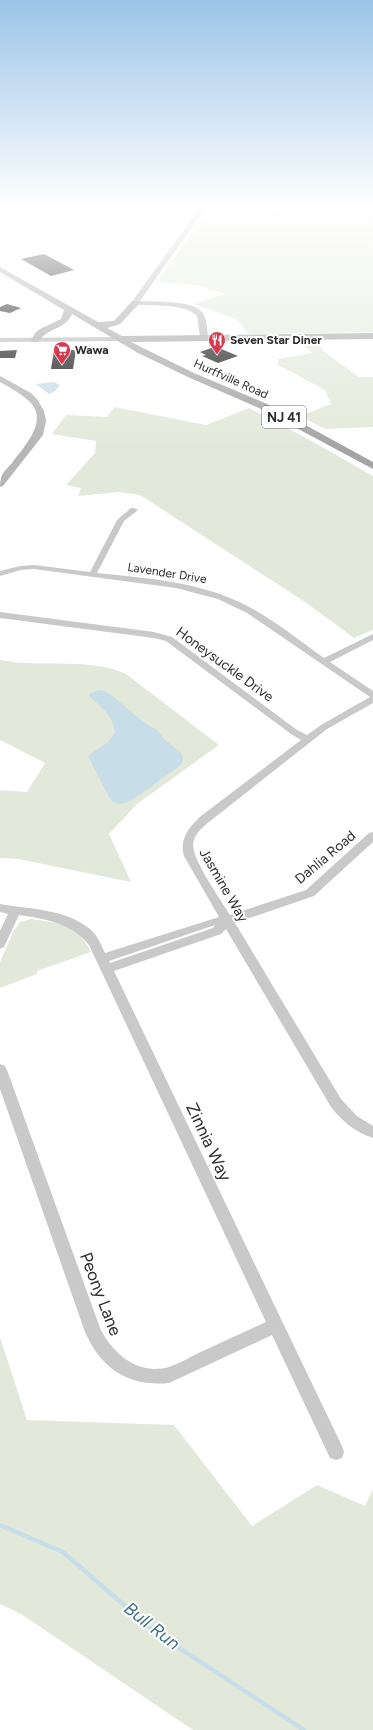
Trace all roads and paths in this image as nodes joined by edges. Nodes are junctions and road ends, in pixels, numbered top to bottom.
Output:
1 (31, 287) edge
2 (146, 287) edge
3 (135, 302) junction
4 (68, 308) junction
5 (96, 325) junction
6 (373, 336) edge
7 (204, 337) junction
8 (163, 338) junction
9 (121, 339) junction
10 (0, 340) edge
11 (34, 340) junction
12 (0, 379) edge
13 (373, 466) edge
14 (0, 484) edge
15 (134, 510) dead end
16 (0, 574) edge
17 (92, 575) junction
18 (0, 615) edge
19 (373, 637) edge
20 (324, 661) junction
21 (373, 695) edge
22 (373, 699) edge
23 (308, 740) junction
24 (373, 836) edge
25 (0, 908) edge
26 (15, 911) junction
27 (227, 921) junction
28 (0, 944) edge
29 (105, 963) junction
30 (0, 1070) edge
31 (373, 1132) edge
32 (276, 1326) junction
33 (336, 1452) dead end

1 - 4 main road
2 - 3 main road
3 - 5 main road
3 - 7 main road
4 - 5 main road
4 - 11 main road
5 - 8 main road
5 - 9 main road, Hurffville Road
6 - 7 main road
7 - 8 main road
8 - 9 main road
9 - 11 main road
9 - 13 main road, Hurffville Road / NJ 41
10 - 11 main road
12 - 14 main road
15 - 17 street
16 - 17 street, Lavender Drive
17 - 20 street, Lavender Drive
18 - 23 street, Honeysuckle Drive
19 - 20 street
20 - 21 street, Lavender Drive
22 - 23 street, Jasmine Way
23 - 27 street, Jasmine Way
24 - 27 street, Dahlia Road
25 - 26 street, Zinnia Way
26 - 28 street
26 - 29 street, Zinnia Way
27 - 29 street, Dahlia Road
27 - 31 street, Jasmine Way
29 - 32 street, Zinnia Way
30 - 32 street, Peony Lane
32 - 33 street, Zinnia Way

